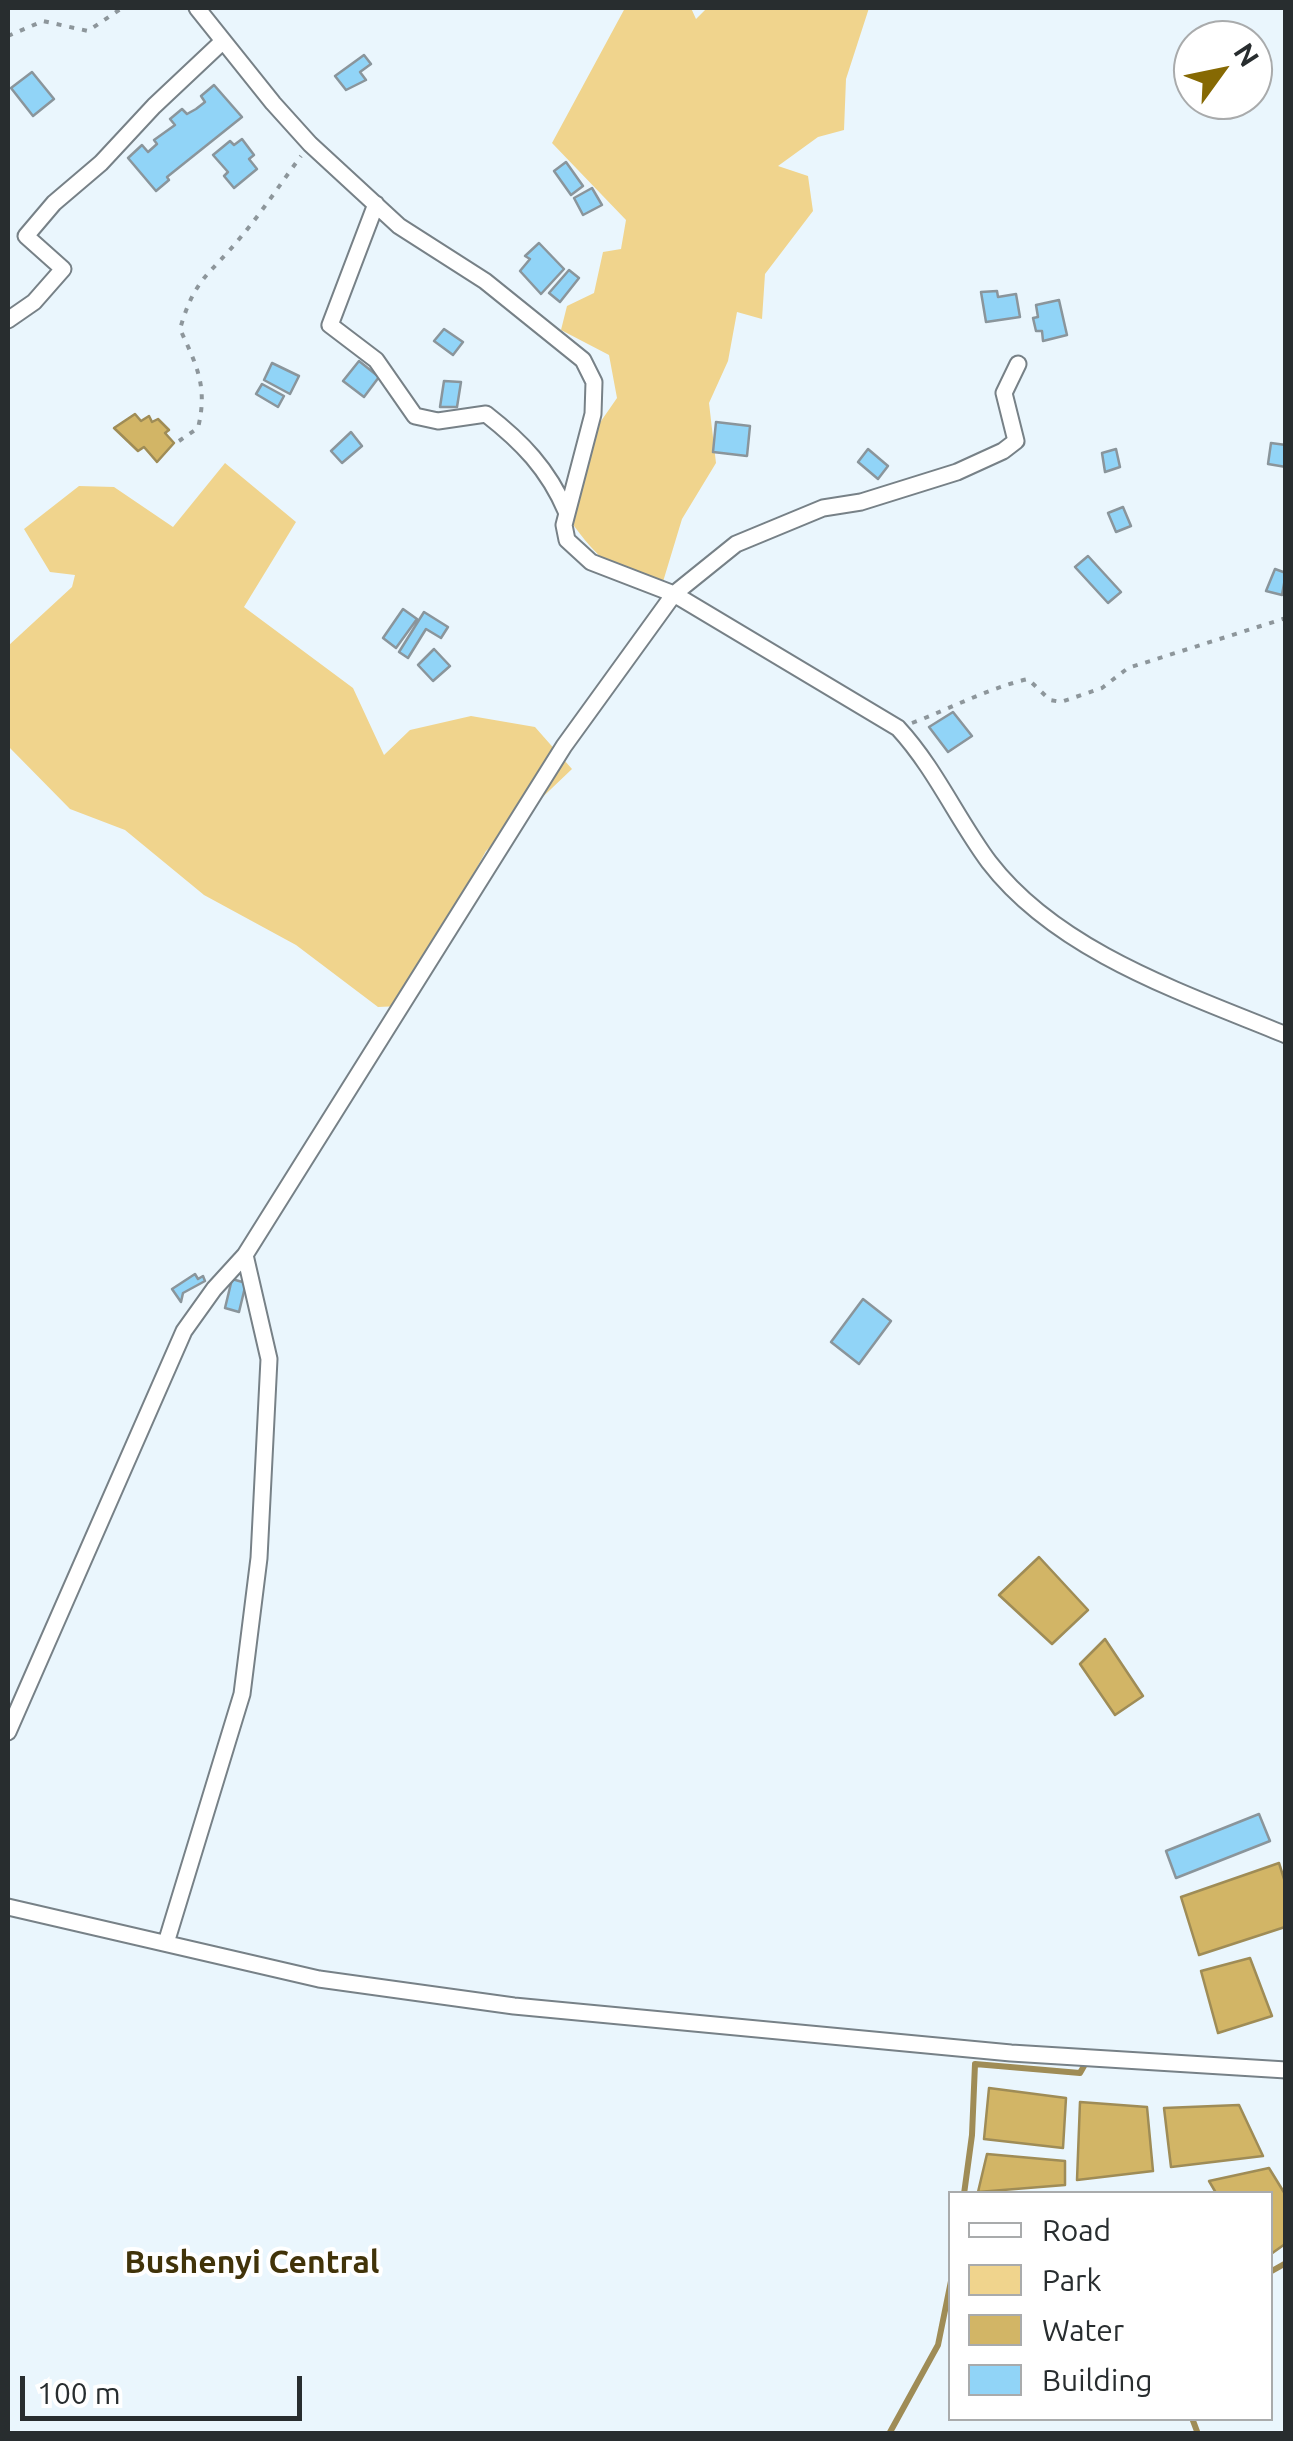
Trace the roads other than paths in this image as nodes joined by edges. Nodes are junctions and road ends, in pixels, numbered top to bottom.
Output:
1 (196, 8) edge
2 (222, 42) junction
3 (376, 204) junction
4 (8, 320) edge
5 (1018, 364) dead end
6 (566, 511) junction
7 (674, 594) junction
8 (1286, 1035) edge
9 (245, 1255) junction
10 (8, 1732) edge
11 (8, 1907) edge
12 (166, 1942) junction
13 (1286, 2070) edge

1 - 2 street
2 - 3 street
2 - 4 street
3 - 6 street
3 - 6 street
5 - 7 street
6 - 7 street
7 - 8 street
7 - 9 street
9 - 10 street
9 - 12 street
11 - 12 street
12 - 13 street

